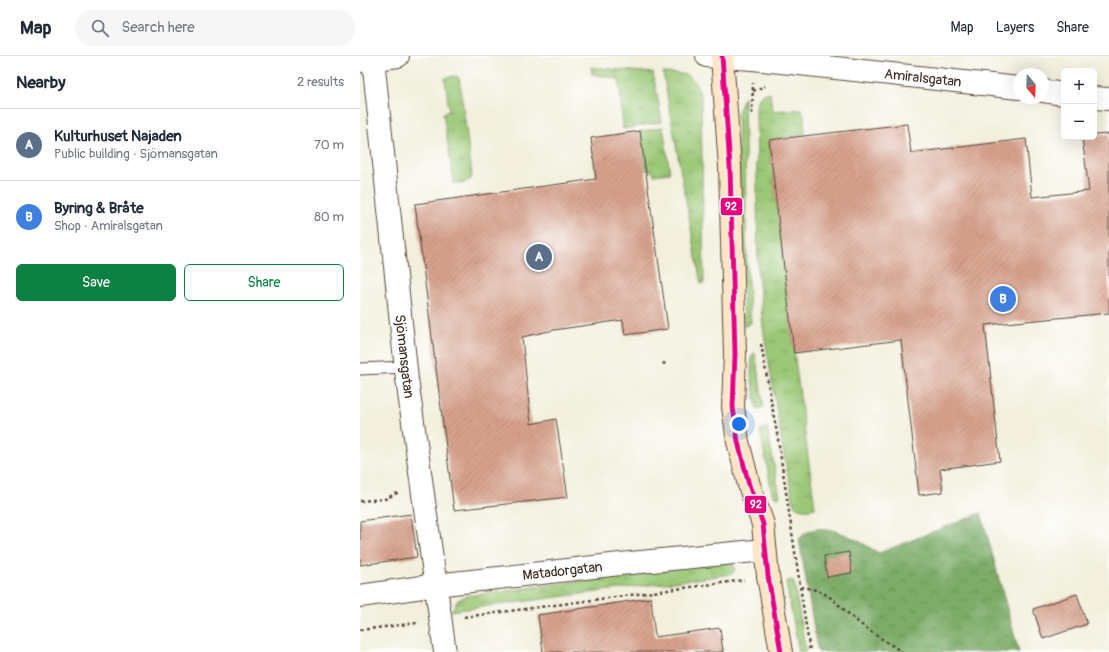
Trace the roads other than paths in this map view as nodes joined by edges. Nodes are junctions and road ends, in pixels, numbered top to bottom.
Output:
1 (398, 56) edge
2 (717, 56) edge
3 (366, 60) edge
4 (1013, 87) edge
5 (1049, 92) edge
6 (1061, 94) edge
7 (1097, 98) edge
8 (1109, 99) edge
9 (406, 367) junction
10 (360, 369) edge
11 (765, 550) junction
12 (436, 585) junction
13 (360, 596) edge
14 (445, 652) edge
15 (781, 652) edge

1 - 3 street
2 - 4 street, Amiralsgatan
2 - 11 street
3 - 9 street, Sjömansgatan
5 - 6 street
7 - 8 street
9 - 10 lane
9 - 12 street, Sjömansgatan
11 - 12 street, Matadorgatan
11 - 15 street
12 - 13 street, Matadorgatan
12 - 14 street, Sjömansgatan

